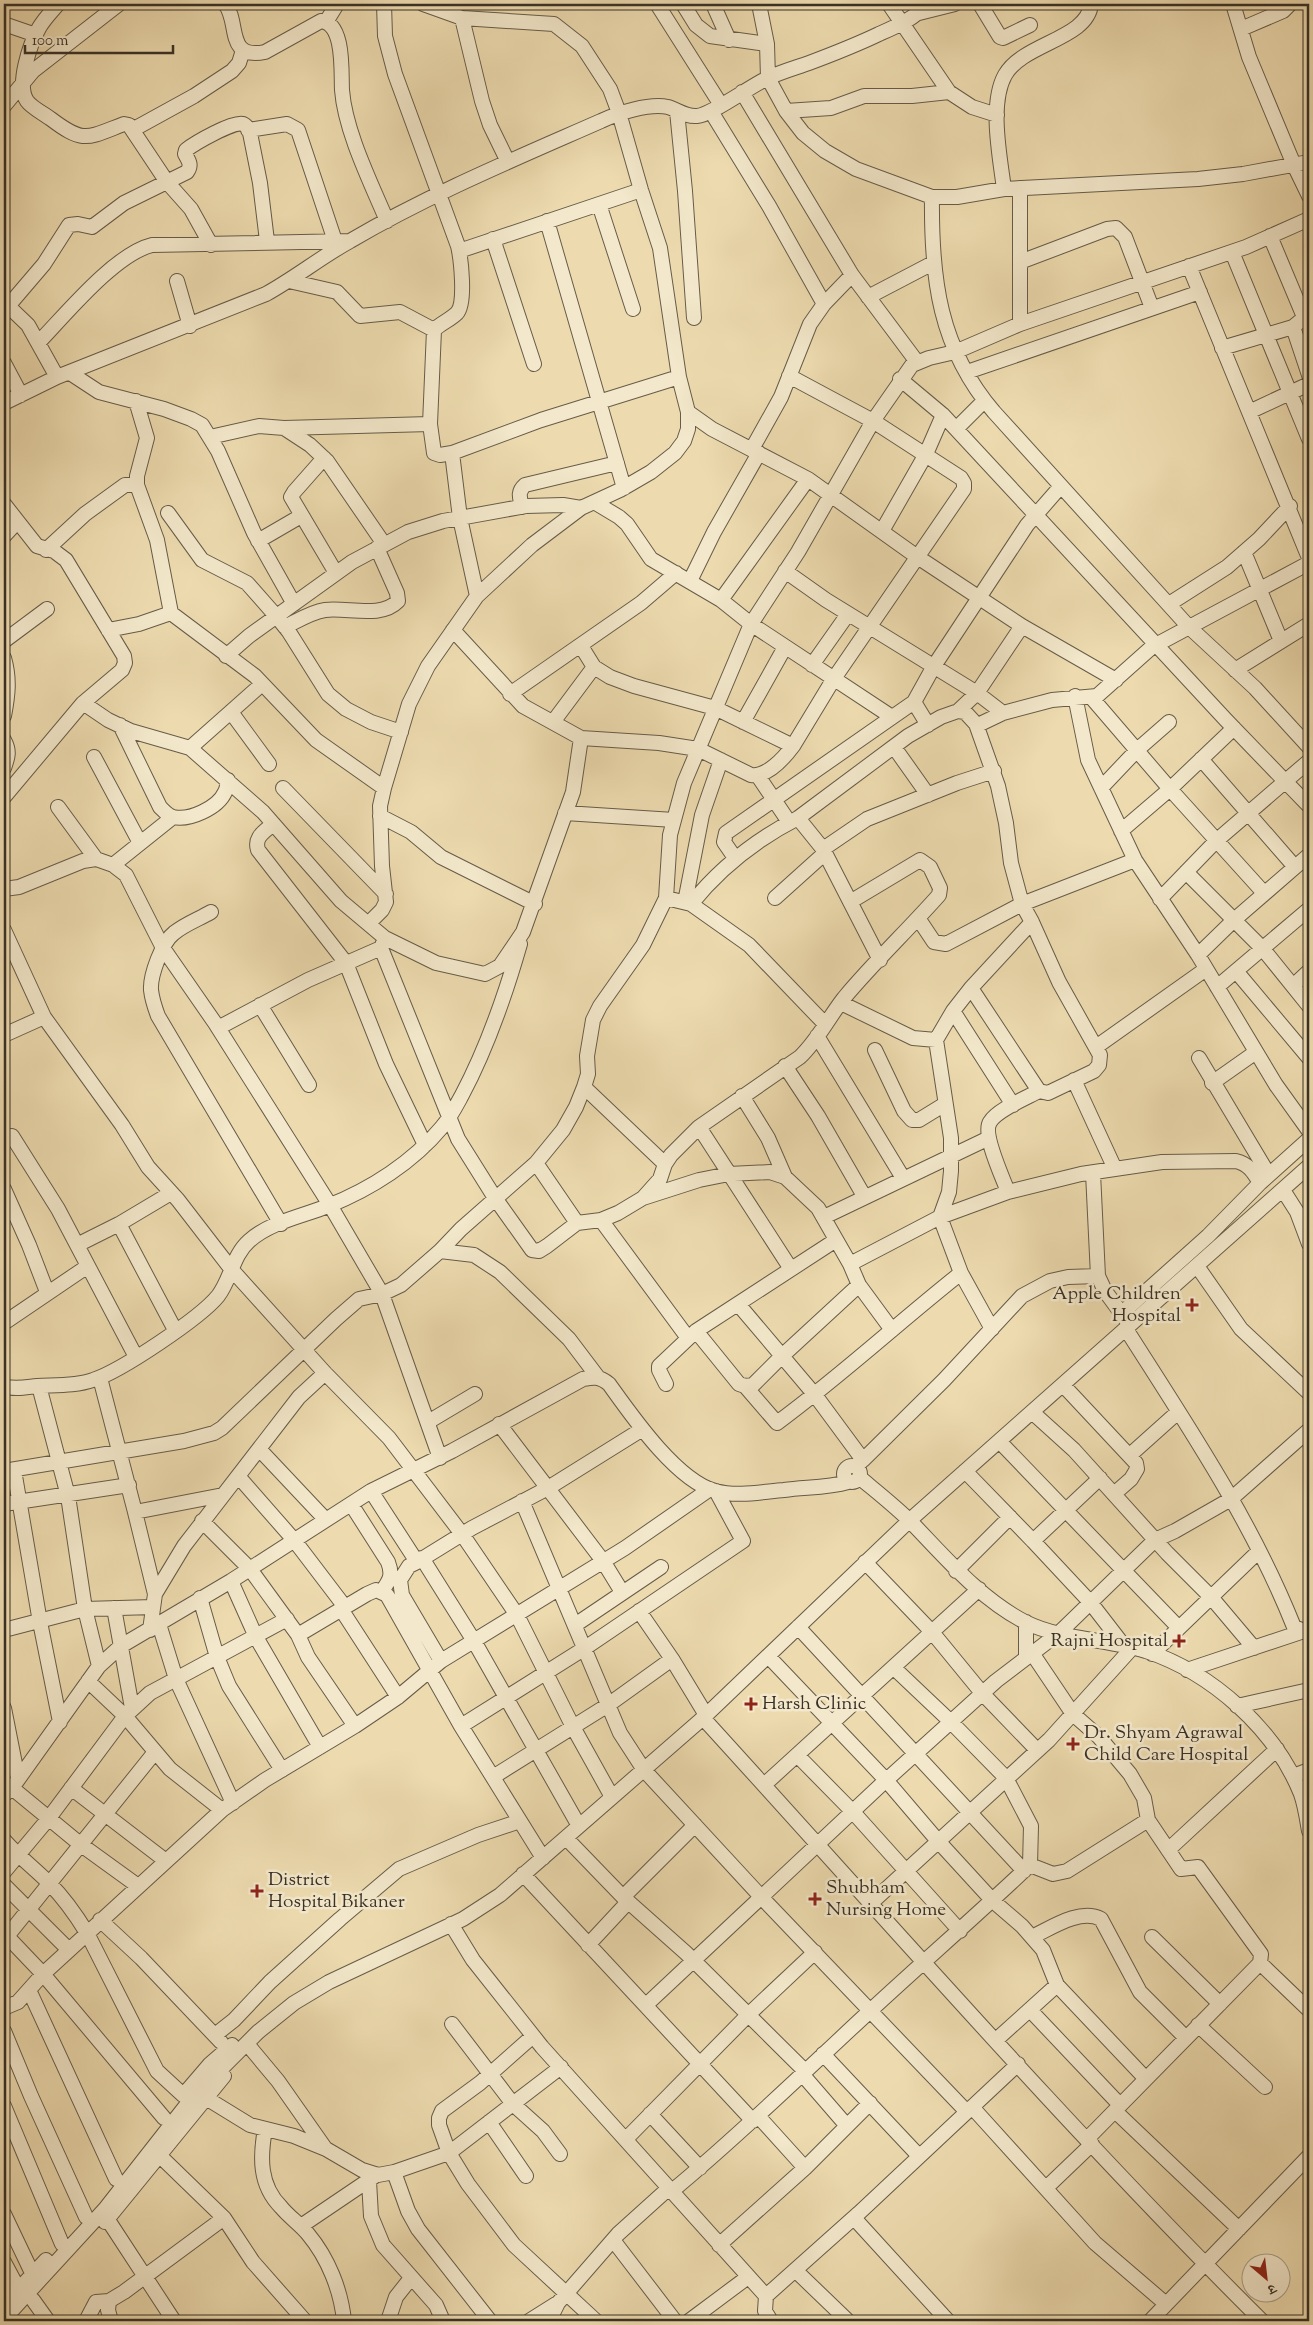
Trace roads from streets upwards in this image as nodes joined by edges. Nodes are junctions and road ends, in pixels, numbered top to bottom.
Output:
1 (119, 4) edge
2 (225, 4) edge
3 (337, 4) edge
4 (384, 4) edge
5 (423, 4) edge
6 (657, 4) edge
7 (683, 4) edge
8 (713, 4) edge
9 (759, 4) edge
10 (889, 4) edge
11 (955, 4) edge
12 (980, 4) edge
13 (1091, 4) edge
14 (1232, 4) edge
15 (1290, 4) edge
16 (54, 6) edge
17 (923, 8) edge
18 (462, 18) junction
19 (326, 22) junction
20 (4, 24) edge
21 (902, 24) junction
22 (1030, 25) dead end
23 (1241, 29) junction
24 (36, 35) junction
25 (729, 40) junction
26 (766, 44) junction
27 (243, 50) junction
28 (768, 78) junction
29 (21, 84) junction
30 (742, 92) junction
31 (949, 92) junction
32 (4, 106) edge
33 (716, 109) junction
34 (677, 111) junction
35 (786, 111) junction
36 (620, 113) junction
37 (997, 115) junction
38 (134, 129) junction
39 (248, 130) junction
40 (508, 162) junction
41 (1309, 162) edge
42 (1294, 165) junction
43 (167, 182) junction
44 (1004, 189) junction
45 (1020, 189) junction
46 (641, 190) junction
47 (439, 194) junction
48 (1309, 196) edge
49 (932, 197) junction
50 (599, 204) junction
51 (1309, 219) edge
52 (387, 221) junction
53 (547, 222) junction
54 (1270, 236) junction
55 (494, 240) junction
56 (267, 241) junction
57 (335, 241) junction
58 (350, 241) junction
59 (211, 245) junction
60 (459, 251) junction
61 (1232, 252) junction
62 (1020, 262) junction
63 (933, 263) junction
64 (1190, 266) junction
65 (852, 275) junction
66 (178, 280) dead end
67 (289, 281) junction
68 (1141, 282) junction
69 (1200, 292) junction
70 (868, 297) junction
71 (6, 303) edge
72 (824, 304) junction
73 (1152, 308) junction
74 (633, 309) dead end
75 (1307, 316) edge
76 (694, 318) dead end
77 (1020, 324) junction
78 (190, 326) junction
79 (1293, 326) junction
80 (434, 330) junction
81 (1266, 334) junction
82 (39, 342) junction
83 (1222, 348) junction
84 (955, 352) junction
85 (917, 362) junction
86 (4, 363) edge
87 (534, 364) dead end
88 (967, 372) junction
89 (1309, 375) edge
90 (64, 376) junction
91 (790, 376) junction
92 (679, 377) junction
93 (900, 379) junction
94 (1309, 384) edge
95 (1290, 392) junction
96 (21, 394) junction
97 (984, 400) junction
98 (136, 401) junction
99 (4, 403) edge
100 (600, 403) junction
101 (688, 412) junction
102 (1249, 412) junction
103 (943, 415) junction
104 (873, 421) junction
105 (430, 424) junction
106 (284, 428) junction
107 (956, 429) junction
108 (210, 437) junction
109 (1309, 439) edge
110 (756, 451) junction
111 (452, 453) junction
112 (926, 454) junction
113 (324, 458) junction
114 (617, 463) junction
115 (808, 479) junction
116 (137, 486) junction
117 (1061, 486) junction
118 (624, 488) junction
119 (831, 494) junction
120 (594, 502) junction
121 (4, 504) edge
122 (1290, 506) junction
123 (522, 507) junction
124 (581, 508) junction
125 (168, 514) dead end
126 (1034, 515) junction
127 (301, 516) junction
128 (460, 518) junction
129 (17, 522) junction
130 (882, 531) junction
131 (4, 536) edge
132 (258, 541) junction
133 (381, 546) junction
134 (46, 550) junction
135 (1244, 552) junction
136 (916, 556) junction
137 (1309, 558) edge
138 (1309, 563) edge
139 (785, 571) junction
140 (336, 573) junction
141 (676, 573) junction
142 (690, 581) junction
143 (1259, 589) junction
144 (477, 596) junction
145 (979, 598) junction
146 (721, 600) junction
147 (294, 604) junction
148 (1169, 604) junction
149 (47, 609) dead end
150 (171, 613) junction
151 (848, 614) junction
152 (281, 622) junction
153 (751, 624) junction
154 (1309, 624) edge
155 (1022, 626) junction
156 (1188, 626) junction
157 (869, 627) junction
158 (108, 630) junction
159 (454, 630) junction
160 (4, 641) edge
161 (1282, 641) junction
162 (1156, 644) junction
163 (581, 646) junction
164 (785, 647) junction
165 (226, 656) junction
166 (4, 658) edge
167 (812, 665) junction
168 (934, 666) junction
169 (594, 667) junction
170 (1235, 670) junction
171 (833, 680) junction
172 (1116, 680) junction
173 (262, 684) junction
174 (977, 693) junction
175 (510, 694) junction
176 (1075, 696) junction
177 (1092, 697) junction
178 (82, 702) junction
179 (914, 702) junction
180 (715, 708) junction
181 (958, 711) junction
182 (231, 712) junction
183 (1003, 713) junction
184 (4, 716) edge
185 (892, 717) junction
186 (553, 722) junction
187 (743, 722) junction
188 (1169, 722) dead end
189 (976, 724) junction
190 (120, 725) junction
191 (928, 725) junction
192 (1234, 728) junction
193 (401, 732) junction
194 (581, 738) junction
195 (4, 740) edge
196 (793, 746) junction
197 (894, 747) junction
198 (1309, 747) edge
199 (190, 748) junction
200 (698, 749) junction
201 (1137, 750) junction
202 (94, 757) dead end
203 (1201, 759) junction
204 (721, 760) junction
205 (1309, 761) edge
206 (269, 764) dead end
207 (4, 770) edge
208 (994, 771) junction
209 (758, 776) junction
210 (18, 780) junction
211 (228, 780) junction
212 (1286, 781) junction
213 (283, 788) dead end
214 (384, 788) junction
215 (1100, 788) junction
216 (1170, 789) junction
217 (928, 796) junction
218 (4, 797) edge
219 (774, 800) junction
220 (1309, 806) edge
221 (58, 807) dead end
222 (1249, 812) junction
223 (565, 814) junction
224 (380, 816) junction
225 (173, 817) junction
226 (674, 820) junction
227 (794, 820) junction
228 (273, 824) junction
229 (1121, 831) junction
230 (1216, 840) junction
231 (140, 843) junction
232 (824, 851) junction
233 (1309, 854) edge
234 (735, 858) junction
235 (96, 859) junction
236 (1135, 860) junction
237 (113, 865) junction
238 (1295, 867) junction
239 (1186, 872) junction
240 (4, 889) edge
241 (1264, 893) junction
242 (386, 894) junction
243 (666, 898) junction
244 (775, 898) dead end
245 (1160, 899) junction
246 (850, 902) junction
247 (688, 903) junction
248 (534, 904) junction
249 (1022, 904) junction
250 (1309, 910) edge
251 (212, 912) dead end
252 (918, 918) junction
253 (1234, 920) junction
254 (1032, 922) junction
255 (369, 923) junction
256 (523, 932) junction
257 (4, 934) edge
258 (383, 943) junction
259 (163, 948) junction
260 (1263, 949) junction
261 (1198, 955) junction
262 (880, 960) junction
263 (346, 963) junction
264 (1206, 969) junction
265 (1236, 971) junction
266 (1309, 971) edge
267 (1294, 985) junction
268 (1217, 987) junction
269 (971, 988) junction
270 (841, 1003) junction
271 (260, 1006) junction
272 (1309, 1006) edge
273 (953, 1011) junction
274 (44, 1017) junction
275 (825, 1024) junction
276 (218, 1028) junction
277 (4, 1036) edge
278 (817, 1036) junction
279 (936, 1040) junction
280 (1096, 1047) junction
281 (875, 1050) dead end
282 (1256, 1052) junction
283 (1199, 1058) dead end
284 (1309, 1058) edge
285 (785, 1066) junction
286 (1074, 1080) junction
287 (1212, 1083) junction
288 (309, 1084) dead end
289 (584, 1087) junction
290 (1039, 1091) junction
291 (742, 1096) junction
292 (945, 1104) junction
293 (1013, 1105) junction
294 (449, 1118) junction
295 (699, 1127) junction
296 (1309, 1131) edge
297 (12, 1136) dead end
298 (989, 1138) junction
299 (1309, 1139) edge
300 (425, 1145) junction
301 (950, 1155) junction
302 (536, 1163) junction
303 (665, 1164) junction
304 (1309, 1166) edge
305 (1115, 1169) junction
306 (1093, 1173) junction
307 (729, 1174) junction
308 (785, 1177) junction
309 (903, 1178) junction
310 (1265, 1179) junction
311 (4, 1189) edge
312 (1283, 1190) junction
313 (1008, 1192) junction
314 (171, 1193) junction
315 (864, 1196) junction
316 (495, 1198) junction
317 (643, 1198) junction
318 (330, 1205) junction
319 (7, 1207) edge
320 (824, 1217) junction
321 (940, 1217) junction
322 (601, 1220) junction
323 (577, 1223) junction
324 (119, 1224) junction
325 (281, 1224) junction
326 (836, 1240) junction
327 (1309, 1244) edge
328 (77, 1245) junction
329 (440, 1251) junction
330 (850, 1264) junction
331 (88, 1266) junction
332 (1197, 1266) junction
333 (791, 1269) junction
334 (232, 1270) junction
335 (961, 1273) junction
336 (1098, 1276) junction
337 (859, 1285) junction
338 (47, 1292) junction
339 (382, 1294) junction
340 (738, 1304) junction
341 (1122, 1313) junction
342 (4, 1322) edge
343 (1128, 1327) junction
344 (992, 1329) junction
345 (175, 1330) junction
346 (892, 1330) junction
347 (692, 1335) junction
348 (303, 1349) junction
349 (782, 1356) junction
350 (136, 1357) junction
351 (325, 1373) junction
352 (597, 1376) junction
353 (100, 1378) junction
354 (666, 1384) dead end
355 (1063, 1385) junction
356 (4, 1386) edge
357 (39, 1386) junction
358 (745, 1386) junction
359 (1309, 1393) edge
360 (475, 1394) dead end
361 (815, 1395) junction
362 (1032, 1412) junction
363 (1178, 1412) junction
364 (428, 1422) junction
365 (499, 1424) junction
366 (641, 1430) junction
367 (1309, 1430) edge
368 (999, 1441) junction
369 (260, 1450) junction
370 (121, 1451) junction
371 (1130, 1455) junction
372 (440, 1458) junction
373 (60, 1463) junction
374 (413, 1470) junction
375 (9, 1471) edge
376 (857, 1471) junction
377 (965, 1471) junction
378 (238, 1476) junction
379 (1100, 1478) junction
380 (129, 1485) junction
381 (548, 1488) junction
382 (371, 1490) junction
383 (713, 1490) junction
384 (223, 1494) junction
385 (1114, 1494) junction
386 (68, 1496) junction
387 (1231, 1499) junction
388 (19, 1501) junction
389 (522, 1501) junction
390 (4, 1504) edge
391 (351, 1504) junction
392 (1066, 1509) junction
393 (135, 1512) junction
394 (1010, 1517) junction
395 (326, 1520) junction
396 (910, 1520) junction
397 (202, 1521) junction
398 (462, 1534) junction
399 (294, 1540) junction
400 (1155, 1540) junction
401 (1033, 1541) junction
402 (1259, 1551) junction
403 (419, 1560) junction
404 (603, 1562) junction
405 (865, 1562) junction
406 (661, 1567) dead end
407 (250, 1569) junction
408 (956, 1571) junction
409 (1124, 1571) junction
410 (231, 1581) junction
411 (558, 1589) junction
412 (979, 1589) junction
413 (382, 1591) junction
414 (622, 1592) junction
415 (1211, 1597) junction
416 (200, 1598) junction
417 (154, 1601) junction
418 (1090, 1602) junction
419 (114, 1608) junction
420 (343, 1608) junction
421 (85, 1609) junction
422 (640, 1611) junction
423 (517, 1615) junction
424 (287, 1619) junction
425 (40, 1622) junction
426 (1026, 1622) junction
427 (575, 1625) junction
428 (154, 1627) junction
429 (798, 1627) junction
430 (1179, 1628) junction
431 (4, 1630) edge
432 (932, 1632) junction
433 (1307, 1632) edge
434 (1058, 1633) junction
435 (298, 1635) junction
436 (256, 1637) junction
437 (474, 1641) junction
438 (121, 1646) junction
439 (1128, 1647) junction
440 (585, 1648) junction
441 (1254, 1648) junction
442 (1152, 1654) junction
443 (768, 1656) junction
444 (1029, 1656) junction
445 (217, 1657) junction
446 (672, 1660) junction
447 (441, 1661) junction
448 (99, 1666) junction
449 (894, 1668) junction
450 (428, 1670) junction
451 (1187, 1670) junction
452 (546, 1672) junction
453 (176, 1679) junction
454 (88, 1681) junction
455 (1309, 1690) edge
456 (982, 1693) junction
457 (863, 1696) junction
458 (398, 1697) junction
459 (505, 1698) junction
460 (608, 1705) junction
461 (1237, 1706) junction
462 (4, 1708) edge
463 (128, 1712) junction
464 (1073, 1714) junction
465 (705, 1716) junction
466 (60, 1722) junction
467 (951, 1722) junction
468 (831, 1724) junction
469 (355, 1726) junction
470 (461, 1726) junction
471 (573, 1727) junction
472 (320, 1748) junction
473 (1277, 1749) junction
474 (1037, 1750) junction
475 (537, 1751) junction
476 (155, 1752) junction
477 (916, 1754) junction
478 (797, 1755) junction
479 (282, 1770) junction
480 (644, 1770) junction
481 (1309, 1770) edge
482 (1293, 1776) junction
483 (493, 1777) junction
484 (1006, 1778) junction
485 (886, 1780) junction
486 (764, 1785) junction
487 (11, 1787) edge
488 (71, 1788) junction
489 (612, 1797) junction
490 (1306, 1802) edge
491 (228, 1806) junction
492 (852, 1812) junction
493 (970, 1812) junction
494 (105, 1813) junction
495 (49, 1818) junction
496 (1148, 1820) junction
497 (520, 1821) junction
498 (695, 1825) junction
499 (579, 1826) junction
500 (1309, 1831) edge
501 (566, 1838) junction
502 (4, 1840) edge
503 (938, 1841) junction
504 (80, 1844) junction
505 (818, 1844) junction
506 (1168, 1850) junction
507 (18, 1857) junction
508 (542, 1858) junction
509 (166, 1861) junction
510 (1027, 1868) junction
511 (905, 1871) junction
512 (4, 1872) edge
513 (524, 1874) junction
514 (49, 1883) junction
515 (4, 1885) edge
516 (138, 1886) junction
517 (761, 1896) junction
518 (626, 1899) junction
519 (993, 1901) junction
520 (872, 1903) junction
521 (28, 1909) junction
522 (100, 1920) junction
523 (451, 1924) junction
524 (960, 1931) junction
525 (87, 1933) junction
526 (5, 1936) edge
527 (1032, 1937) junction
528 (1152, 1937) dead end
529 (588, 1945) junction
530 (69, 1950) junction
531 (814, 1952) junction
532 (693, 1959) junction
533 (925, 1961) junction
534 (1260, 1963) junction
535 (43, 1974) junction
536 (1057, 1985) junction
537 (29, 1990) junction
538 (1220, 2004) junction
539 (646, 2005) junction
540 (4, 2008) edge
541 (870, 2010) junction
542 (1030, 2010) junction
543 (1309, 2010) edge
544 (748, 2014) junction
545 (452, 2024) dead end
546 (1198, 2026) junction
547 (4, 2031) edge
548 (258, 2032) junction
549 (215, 2035) junction
550 (533, 2036) junction
551 (1186, 2038) junction
552 (996, 2040) junction
553 (248, 2045) junction
554 (227, 2048) junction
555 (824, 2054) junction
556 (701, 2063) junction
557 (1018, 2064) junction
558 (560, 2067) junction
559 (804, 2073) junction
560 (489, 2075) junction
561 (1146, 2079) junction
562 (1265, 2087) dead end
563 (193, 2097) junction
564 (512, 2104) junction
565 (870, 2104) junction
566 (4, 2106) edge
567 (1117, 2108) junction
568 (969, 2109) junction
569 (650, 2114) junction
570 (164, 2118) junction
571 (755, 2118) junction
572 (489, 2122) junction
573 (847, 2126) junction
574 (265, 2129) junction
575 (626, 2139) junction
576 (1090, 2141) junction
577 (326, 2149) junction
578 (449, 2153) junction
579 (560, 2154) dead end
580 (160, 2156) junction
581 (919, 2156) junction
582 (1309, 2156) edge
583 (700, 2168) junction
584 (805, 2168) junction
585 (394, 2172) junction
586 (526, 2176) dead end
587 (373, 2178) junction
588 (116, 2179) junction
589 (1046, 2188) junction
590 (671, 2190) junction
591 (4, 2214) edge
592 (86, 2217) junction
593 (224, 2218) junction
594 (854, 2218) junction
595 (108, 2220) junction
596 (301, 2226) junction
597 (1239, 2229) junction
598 (613, 2240) junction
599 (62, 2244) junction
600 (720, 2245) junction
601 (4, 2262) edge
602 (1204, 2264) junction
603 (796, 2270) junction
604 (33, 2274) junction
605 (144, 2276) junction
606 (748, 2276) junction
607 (410, 2278) junction
608 (19, 2290) junction
609 (766, 2296) junction
610 (562, 2298) junction
611 (32, 2300) junction
612 (109, 2301) junction
613 (1166, 2304) junction
614 (4, 2305) edge
615 (4, 2319) edge
616 (299, 2319) edge
617 (13, 2321) edge
618 (48, 2321) edge
619 (86, 2321) edge
620 (111, 2321) edge
621 (174, 2321) edge
622 (344, 2321) edge
623 (388, 2321) edge
624 (443, 2321) edge
625 (490, 2321) edge
626 (529, 2321) edge
627 (548, 2321) edge
628 (596, 2321) edge
629 (675, 2321) edge
630 (689, 2321) edge
631 (771, 2321) edge
632 (848, 2321) edge
633 (948, 2321) edge
634 (1150, 2321) edge
635 (1262, 2321) edge

1 - 29 street
2 - 27 street
3 - 19 street
4 - 47 street
5 - 18 street
6 - 33 street
7 - 25 street
8 - 25 street
9 - 26 street
10 - 21 street
11 - 17 street
12 - 22 street
13 - 37 street
14 - 23 street
15 - 23 street
16 - 24 street
17 - 21 street
18 - 36 street
18 - 40 street
19 - 27 street
19 - 52 street
20 - 24 street
21 - 28 street
21 - 31 street
23 - 42 street
24 - 29 street
25 - 26 street
26 - 28 street
27 - 38 street
28 - 30 street
28 - 35 street
29 - 32 street
29 - 38 street
30 - 33 street
30 - 65 street
31 - 35 street
31 - 37 street
33 - 34 street
33 - 72 street
34 - 36 street
34 - 76 street
35 - 49 street
36 - 40 street
36 - 46 street
37 - 44 street
38 - 43 street
39 - 43 street
39 - 56 street
39 - 57 street
40 - 47 street
41 - 42 street
42 - 45 street
42 - 48 street
43 - 59 street
43 - 71 street
44 - 45 street
44 - 49 street
45 - 62 street
46 - 50 street
46 - 92 street
47 - 52 street
47 - 60 street
49 - 63 street
50 - 53 street
50 - 74 street
51 - 54 street
52 - 58 street
53 - 55 street
53 - 100 street
54 - 61 street
54 - 75 street
55 - 60 street
55 - 87 street
56 - 57 street
56 - 59 street
57 - 58 street
58 - 67 street
59 - 82 street
60 - 80 street
61 - 64 street
61 - 81 street
62 - 68 street
62 - 77 street
63 - 70 street
63 - 84 street
64 - 68 street
64 - 69 street
65 - 70 street
65 - 72 street
66 - 78 street
67 - 78 street
67 - 80 street
68 - 73 street
68 - 77 street
69 - 73 street
69 - 83 street
70 - 85 street
71 - 82 street
72 - 91 street
73 - 88 street
75 - 79 street
77 - 84 street
78 - 90 street
79 - 81 street
79 - 89 street
80 - 105 street
81 - 83 street
81 - 95 street
82 - 90 street
83 - 102 street
84 - 85 street
84 - 88 street
85 - 93 street
86 - 96 street
88 - 97 street
90 - 96 street
90 - 98 street
91 - 104 street
91 - 110 street
92 - 100 street
92 - 101 street
93 - 103 street
93 - 104 street
94 - 95 street
95 - 102 street
95 - 109 street
96 - 99 street
97 - 107 street
97 - 117 street
98 - 108 street
98 - 116 street
100 - 111 street
100 - 114 street
101 - 110 street
101 - 118 street
102 - 122 street
103 - 107 street
103 - 112 street
104 - 112 street
104 - 119 street
105 - 106 street
105 - 111 street
106 - 108 street
106 - 113 street
107 - 126 street
108 - 132 street
110 - 115 street
110 - 142 street
111 - 128 street
112 - 130 street
112 - 136 street
113 - 127 street
113 - 133 street
114 - 118 street
114 - 123 street
115 - 119 street
115 - 146 street
116 - 134 street
116 - 150 street
117 - 126 street
117 - 148 street
118 - 120 street
119 - 130 street
119 - 139 street
120 - 124 street
120 - 141 street
121 - 129 street
122 - 135 street
122 - 137 street
123 - 124 street
123 - 128 street
124 - 144 street
125 - 152 street
126 - 145 street
126 - 162 street
127 - 132 street
127 - 140 street
128 - 133 street
128 - 144 street
129 - 131 street
129 - 134 street
130 - 136 street
132 - 147 street
133 - 140 street
133 - 152 street
134 - 158 street
135 - 143 street
135 - 148 street
136 - 145 street
136 - 157 street
138 - 143 street
139 - 151 street
139 - 153 street
140 - 147 street
141 - 142 street
141 - 163 street
142 - 146 street
143 - 156 street
143 - 161 street
144 - 159 street
145 - 155 street
145 - 168 street
146 - 153 street
147 - 152 street
148 - 156 street
149 - 160 street
150 - 158 street
150 - 165 street
151 - 157 street
151 - 167 street
152 - 165 street
152 - 193 street
153 - 164 street
153 - 180 street
154 - 161 street
155 - 172 street
155 - 174 street
156 - 162 street
156 - 170 street
157 - 168 street
157 - 171 street
158 - 178 street
159 - 175 street
159 - 193 street
161 - 170 street
162 - 172 street
162 - 192 street
163 - 169 street
163 - 175 street
164 - 167 street
164 - 187 street
165 - 173 street
166 - 184 street
167 - 171 street
168 - 174 street
168 - 179 street
169 - 180 street
169 - 186 street
170 - 198 street
171 - 185 street
171 - 196 street
172 - 177 street
173 - 182 street
173 - 214 street
174 - 181 street
174 - 183 street
175 - 186 street
176 - 177 street
176 - 183 street
176 - 215 street
177 - 201 street
178 - 190 street
178 - 210 street
179 - 185 street
179 - 191 street
180 - 187 street
180 - 200 street
181 - 189 street
181 - 191 street
182 - 199 street
182 - 206 street
183 - 189 street
185 - 219 street
186 - 194 street
187 - 196 street
188 - 201 street
189 - 208 street
190 - 199 street
190 - 225 street
191 - 197 street
192 - 203 street
192 - 212 street
193 - 214 street
194 - 200 street
194 - 223 street
195 - 207 street
196 - 209 street
197 - 217 street
197 - 227 street
199 - 211 street
200 - 204 street
200 - 226 street
201 - 215 street
201 - 216 street
202 - 231 street
203 - 216 street
203 - 222 street
204 - 209 street
204 - 247 street
205 - 212 street
207 - 210 street
208 - 217 street
208 - 249 street
209 - 219 street
210 - 218 street
211 - 225 street
211 - 228 street
212 - 220 street
212 - 222 street
213 - 242 street
214 - 224 street
215 - 229 street
216 - 229 street
216 - 230 street
217 - 232 street
219 - 227 street
219 - 234 street
221 - 235 street
222 - 230 street
222 - 238 street
223 - 226 street
223 - 248 street
224 - 242 street
224 - 248 street
225 - 231 street
226 - 243 street
227 - 232 street
227 - 234 street
228 - 255 street
228 - 263 street
229 - 236 street
230 - 239 street
230 - 241 street
231 - 237 street
232 - 244 street
232 - 246 street
233 - 238 street
234 - 247 street
235 - 237 street
235 - 240 street
236 - 245 street
236 - 249 street
237 - 259 street
238 - 241 street
239 - 245 street
239 - 253 street
241 - 253 street
242 - 255 street
243 - 247 street
243 - 289 street
245 - 261 street
246 - 252 street
246 - 262 street
247 - 275 street
248 - 256 street
249 - 252 street
249 - 254 street
250 - 260 street
251 - 259 street
252 - 262 street
253 - 260 street
253 - 261 street
254 - 269 street
254 - 280 street
255 - 258 street
256 - 258 street
256 - 294 street
257 - 274 street
258 - 263 street
258 - 294 street
259 - 276 street
259 - 325 street
260 - 265 street
260 - 267 street
261 - 264 street
262 - 270 street
263 - 271 street
263 - 300 street
264 - 268 street
264 - 280 street
265 - 268 street
265 - 284 street
266 - 267 street
267 - 272 street
268 - 282 street
269 - 273 street
269 - 290 street
270 - 275 street
270 - 279 street
271 - 276 street
271 - 288 street
273 - 279 street
273 - 293 street
274 - 277 street
274 - 314 street
275 - 278 street
276 - 318 street
278 - 285 street
278 - 309 street
279 - 292 street
280 - 286 street
281 - 292 street
282 - 287 street
282 - 296 street
283 - 287 street
285 - 291 street
285 - 315 street
286 - 290 street
286 - 305 street
287 - 310 street
289 - 302 street
289 - 303 street
290 - 293 street
291 - 295 street
291 - 308 street
292 - 301 street
293 - 298 street
294 - 300 street
294 - 316 street
295 - 303 street
295 - 307 street
297 - 328 street
298 - 301 street
298 - 313 street
299 - 310 street
300 - 318 street
301 - 309 street
301 - 321 street
302 - 316 street
302 - 323 street
303 - 317 street
304 - 312 street
305 - 306 street
305 - 310 street
306 - 313 street
306 - 336 street
307 - 308 street
307 - 317 street
307 - 333 street
308 - 320 street
309 - 315 street
310 - 341 street
311 - 319 street
312 - 327 street
312 - 332 street
313 - 321 street
314 - 324 street
314 - 334 street
315 - 320 street
316 - 323 street
316 - 329 street
317 - 322 street
318 - 325 street
318 - 339 street
319 - 338 street
320 - 326 street
321 - 330 street
321 - 335 street
322 - 323 street
322 - 347 street
324 - 328 street
324 - 345 street
325 - 334 street
326 - 330 street
326 - 333 street
328 - 331 street
329 - 339 street
329 - 352 street
330 - 337 street
331 - 338 street
331 - 350 street
332 - 343 street
332 - 359 street
333 - 340 street
334 - 345 street
334 - 348 street
335 - 344 street
335 - 346 street
336 - 341 street
336 - 344 street
337 - 346 street
337 - 349 street
338 - 342 street
339 - 348 street
339 - 364 street
340 - 347 street
340 - 349 street
341 - 343 street
343 - 355 street
343 - 363 street
344 - 376 street
345 - 350 street
346 - 361 street
347 - 354 street
347 - 358 street
348 - 351 street
348 - 370 street
349 - 358 street
349 - 361 street
350 - 353 street
351 - 369 street
351 - 374 street
352 - 365 street
352 - 366 street
353 - 357 street
353 - 370 street
355 - 362 street
355 - 371 street
356 - 357 street
357 - 373 street
358 - 361 street
360 - 364 street
361 - 376 street
362 - 368 street
362 - 379 street
363 - 371 street
363 - 387 street
364 - 372 street
365 - 372 street
365 - 381 street
366 - 381 street
366 - 383 street
367 - 387 street
368 - 377 street
368 - 392 street
369 - 378 street
369 - 395 street
370 - 373 street
370 - 380 street
371 - 385 street
372 - 374 street
373 - 375 street
373 - 386 street
374 - 382 street
374 - 398 street
375 - 388 street
376 - 383 street
376 - 396 street
377 - 394 street
377 - 396 street
378 - 384 street
378 - 399 street
379 - 385 street
379 - 392 street
380 - 386 street
380 - 393 street
381 - 389 street
381 - 404 street
382 - 391 street
382 - 403 street
383 - 404 street
383 - 422 street
384 - 393 street
384 - 397 street
385 - 400 street
386 - 388 street
386 - 421 street
387 - 400 street
387 - 402 street
388 - 390 street
388 - 425 street
389 - 398 street
389 - 411 street
391 - 395 street
391 - 413 street
392 - 401 street
392 - 409 street
393 - 417 street
394 - 401 street
394 - 408 street
395 - 399 street
396 - 405 street
396 - 408 street
397 - 407 street
397 - 417 street
398 - 403 street
398 - 423 street
399 - 407 street
399 - 420 street
400 - 409 street
400 - 415 street
401 - 418 street
402 - 415 street
402 - 433 street
403 - 437 street
403 - 447 street
404 - 411 street
404 - 414 street
405 - 429 street
405 - 432 street
406 - 414 street
407 - 410 street
407 - 424 street
408 - 412 street
409 - 418 street
409 - 430 street
410 - 416 street
410 - 436 street
411 - 423 street
411 - 427 street
412 - 426 street
412 - 432 street
413 - 420 street
413 - 450 street
414 - 427 street
415 - 430 street
415 - 441 street
416 - 428 street
416 - 445 street
417 - 419 street
417 - 428 street
418 - 434 street
418 - 439 street
419 - 421 street
419 - 438 street
420 - 435 street
420 - 458 street
421 - 425 street
421 - 448 street
422 - 440 street
422 - 446 street
423 - 437 street
423 - 452 street
424 - 435 street
424 - 436 street
425 - 431 street
425 - 466 street
426 - 434 street
426 - 444 street
427 - 440 street
428 - 438 street
428 - 453 street
429 - 443 street
429 - 457 street
430 - 442 street
432 - 449 street
432 - 456 street
433 - 441 street
434 - 439 street
434 - 444 street
435 - 469 street
436 - 445 street
436 - 472 street
437 - 447 street
437 - 459 street
438 - 448 street
438 - 463 street
439 - 442 street
439 - 464 street
440 - 452 street
440 - 460 street
441 - 451 street
442 - 451 street
443 - 465 street
443 - 468 street
444 - 456 street
444 - 464 street
445 - 453 street
445 - 479 street
446 - 460 street
446 - 465 street
447 - 450 street
448 - 454 street
449 - 457 street
449 - 467 street
450 - 458 street
450 - 470 street
451 - 461 street
452 - 459 street
452 - 471 street
453 - 463 street
453 - 491 street
454 - 463 street
454 - 466 street
455 - 461 street
456 - 467 street
456 - 474 street
457 - 468 street
457 - 477 street
458 - 469 street
459 - 470 street
459 - 475 street
460 - 471 street
460 - 480 street
461 - 473 street
462 - 487 street
463 - 476 street
463 - 488 street
464 - 474 street
464 - 496 street
465 - 480 street
465 - 486 street
466 - 487 street
467 - 477 street
467 - 484 street
468 - 478 street
468 - 485 street
469 - 472 street
470 - 483 street
471 - 475 street
471 - 489 street
472 - 479 street
473 - 482 street
473 - 506 street
474 - 484 street
475 - 483 street
475 - 499 street
476 - 491 street
476 - 494 street
477 - 485 street
477 - 493 street
478 - 486 street
478 - 492 street
479 - 491 street
480 - 489 street
480 - 498 street
481 - 482 street
482 - 490 street
483 - 497 street
484 - 493 street
484 - 510 street
485 - 492 street
485 - 503 street
486 - 505 street
487 - 495 street
488 - 494 street
488 - 495 street
489 - 499 street
490 - 500 street
491 - 509 street
492 - 505 street
492 - 511 street
493 - 503 street
493 - 510 street
494 - 504 street
494 - 509 street
495 - 504 street
495 - 507 street
496 - 506 street
496 - 510 street
497 - 508 street
497 - 549 street
498 - 517 street
498 - 518 street
499 - 501 street
501 - 508 street
501 - 518 street
502 - 507 street
503 - 511 street
503 - 519 street
504 - 514 street
504 - 516 street
505 - 517 street
505 - 520 street
506 - 534 street
507 - 512 street
507 - 514 street
508 - 513 street
509 - 516 street
510 - 519 street
511 - 520 street
511 - 524 street
513 - 523 street
513 - 529 street
514 - 521 street
514 - 525 street
515 - 521 street
516 - 522 street
517 - 531 street
517 - 532 street
518 - 529 street
518 - 532 street
519 - 524 street
519 - 527 street
520 - 533 street
521 - 526 street
521 - 530 street
522 - 525 street
522 - 549 street
523 - 548 street
523 - 550 street
524 - 533 street
525 - 530 street
525 - 563 street
526 - 535 street
527 - 536 street
527 - 551 street
528 - 538 street
529 - 539 street
530 - 535 street
531 - 541 street
531 - 544 street
532 - 539 street
532 - 544 street
533 - 541 street
533 - 552 street
534 - 538 street
534 - 543 street
535 - 537 street
535 - 570 street
536 - 542 street
536 - 561 street
537 - 540 street
537 - 588 street
538 - 546 street
539 - 556 street
541 - 555 street
541 - 568 street
542 - 552 street
542 - 567 street
544 - 556 street
544 - 559 street
545 - 560 street
546 - 551 street
546 - 562 street
547 - 592 street
548 - 553 street
548 - 554 street
548 - 563 street
549 - 554 street
550 - 558 street
550 - 560 street
551 - 561 street
552 - 557 street
553 - 563 street
553 - 577 street
554 - 563 street
555 - 559 street
555 - 565 street
556 - 569 street
556 - 571 street
557 - 568 street
557 - 576 street
558 - 564 street
558 - 575 street
559 - 571 street
559 - 573 street
560 - 564 street
560 - 578 street
561 - 567 street
563 - 570 street
563 - 574 street
563 - 580 street
563 - 615 street
564 - 572 street
564 - 579 street
565 - 573 street
565 - 581 street
566 - 599 street
567 - 576 street
567 - 597 street
568 - 581 street
568 - 589 street
569 - 575 street
569 - 583 street
570 - 588 street
571 - 583 street
571 - 584 street
572 - 578 street
572 - 586 street
573 - 584 street
574 - 577 street
574 - 596 street
575 - 590 street
576 - 589 street
576 - 602 street
577 - 587 street
578 - 585 street
578 - 610 street
580 - 593 street
580 - 595 street
581 - 594 street
582 - 597 street
583 - 590 street
584 - 600 street
585 - 587 street
585 - 625 street
587 - 596 street
587 - 607 street
588 - 592 street
589 - 613 street
590 - 598 street
590 - 600 street
591 - 604 street
592 - 599 street
593 - 605 street
593 - 616 street
594 - 603 street
594 - 633 street
595 - 605 street
595 - 611 street
596 - 622 street
597 - 602 street
598 - 610 street
598 - 629 street
599 - 604 street
600 - 606 street
601 - 608 street
602 - 613 street
602 - 635 street
603 - 609 street
603 - 632 street
604 - 608 street
605 - 612 street
605 - 621 street
606 - 609 street
606 - 630 street
607 - 623 street
607 - 624 street
608 - 614 street
609 - 631 street
610 - 626 street
610 - 627 street
610 - 628 street
611 - 617 street
611 - 618 street
612 - 619 street
612 - 620 street
613 - 634 street

